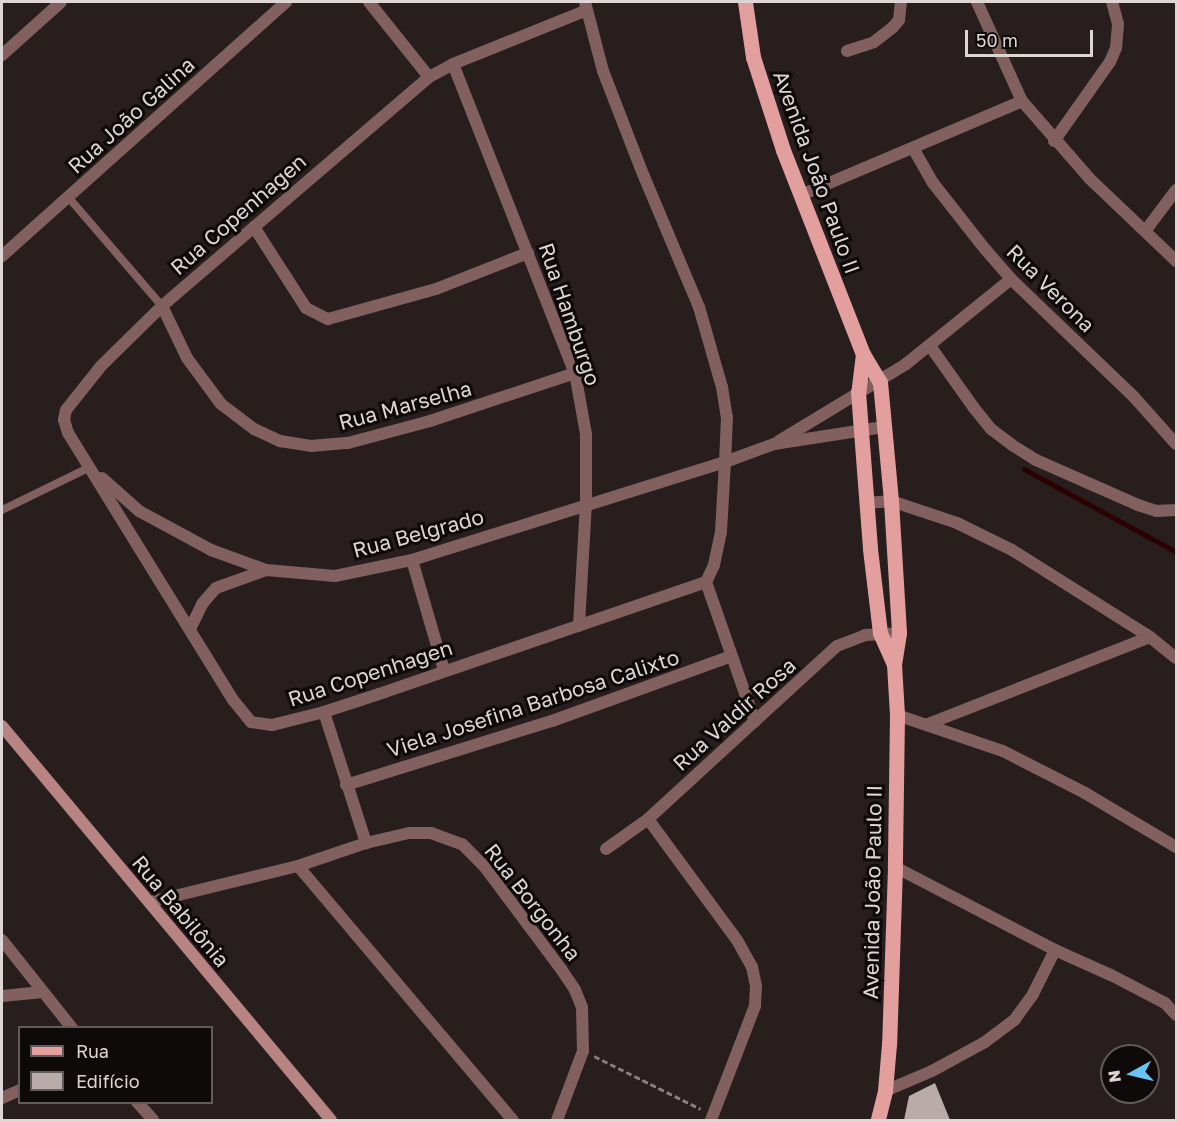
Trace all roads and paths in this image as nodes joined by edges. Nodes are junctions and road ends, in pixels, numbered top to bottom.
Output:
1 (61, 2) edge
2 (286, 2) edge
3 (369, 2) edge
4 (745, 2) edge
5 (901, 2) edge
6 (977, 2) edge
7 (1112, 2) edge
8 (586, 6) edge
9 (847, 51) dead end
10 (2, 55) edge
11 (453, 64) junction
12 (429, 77) junction
13 (1022, 101) junction
14 (1054, 141) junction
15 (913, 148) junction
16 (1176, 190) edge
17 (801, 195) junction
18 (69, 198) junction
19 (254, 226) junction
20 (1146, 230) junction
21 (528, 253) junction
22 (2, 256) edge
23 (1176, 261) edge
24 (1011, 279) junction
25 (162, 306) junction
26 (930, 346) junction
27 (863, 354) junction
28 (575, 373) junction
29 (880, 382) junction
30 (858, 392) junction
31 (884, 427) junction
32 (861, 430) junction
33 (774, 444) junction
34 (1176, 444) edge
35 (725, 462) junction
36 (90, 467) junction
37 (891, 501) junction
38 (586, 503) junction
39 (868, 503) junction
40 (2, 510) edge
41 (1176, 510) edge
42 (412, 560) junction
43 (266, 570) junction
44 (706, 582) junction
45 (579, 626) junction
46 (190, 629) junction
47 (880, 633) junction
48 (899, 633) junction
49 (1150, 638) junction
50 (732, 656) junction
51 (1176, 658) edge
52 (894, 664) junction
53 (444, 670) junction
54 (324, 712) junction
55 (897, 715) junction
56 (755, 722) junction
57 (928, 724) junction
58 (2, 726) edge
59 (346, 785) junction
60 (648, 819) junction
61 (366, 843) junction
62 (1176, 847) edge
63 (606, 849) dead end
64 (298, 866) junction
65 (895, 867) junction
66 (150, 902) junction
67 (2, 940) edge
68 (1054, 950) junction
69 (43, 992) junction
70 (2, 996) edge
71 (1176, 1015) edge
72 (70, 1026) edge
73 (583, 1051) junction
74 (18, 1091) edge
75 (885, 1091) junction
76 (2, 1098) edge
77 (139, 1104) edge
78 (713, 1118) edge
79 (153, 1120) edge
80 (331, 1120) edge
81 (513, 1120) edge
82 (557, 1120) edge
83 (878, 1120) edge

1 - 10 street
2 - 18 street, Rua João Galina
3 - 12 street
4 - 17 main road, Avenida João Paulo II
5 - 9 street
6 - 13 street
7 - 14 street
8 - 11 street, Rua Copenhagen
8 - 35 street, Rua Copenhagen
11 - 12 street, Rua Copenhagen
11 - 21 street, Rua Hamburgo
12 - 19 street, Rua Copenhagen
13 - 14 street
13 - 15 street
14 - 20 street
15 - 17 street
15 - 24 street, Rua Verona
16 - 20 street
17 - 27 main road, Avenida João Paulo II
18 - 22 street, Rua João Galina
18 - 25 lane, Rua Marselha
19 - 21 street
19 - 25 street, Rua Copenhagen
20 - 23 street
21 - 28 street, Rua Hamburgo
24 - 26 street, Rua Belgrado
24 - 34 street, Rua Verona
25 - 28 street, Rua Marselha
25 - 36 street, Rua Copenhagen
26 - 29 street, Rua Belgrado
26 - 41 street
27 - 29 main road, Avenida João Paulo II
27 - 30 main road, Avenida João Paulo II
28 - 38 street, Rua Hamburgo
29 - 30 street, Rua Belgrado
29 - 31 main road, Avenida João Paulo II
30 - 32 main road, Avenida João Paulo II
30 - 33 street, Rua Belgrado
31 - 32 street, Rua Belgrado
31 - 37 main road, Avenida João Paulo II
32 - 33 street, Rua Belgrado
32 - 39 main road, Avenida João Paulo II
33 - 35 street, Rua Belgrado
35 - 38 street, Rua Belgrado
35 - 44 street, Rua Copenhagen
36 - 40 lane
36 - 43 street, Rua Belgrado
36 - 46 street, Rua Copenhagen
37 - 39 street
37 - 48 main road, Avenida João Paulo II
37 - 49 street
38 - 42 street, Rua Belgrado
38 - 45 street, Rua Hamburgo
39 - 47 main road, Avenida João Paulo II
42 - 43 street, Rua Belgrado
42 - 53 street
43 - 46 street
44 - 45 street, Rua Copenhagen
44 - 50 street
45 - 53 street, Rua Copenhagen
46 - 54 street, Rua Copenhagen
47 - 48 street, Rua Valdir Rosa
47 - 52 main road, Avenida João Paulo II
47 - 56 street, Rua Valdir Rosa
48 - 52 main road, Avenida João Paulo II
49 - 51 street
49 - 57 street
50 - 56 street
50 - 59 street, Viela Josefina Barbosa Calixto
52 - 55 main road, Avenida João Paulo II
53 - 54 street, Rua Copenhagen
54 - 59 street
55 - 57 street
55 - 65 main road, Avenida João Paulo II
56 - 60 street, Rua Valdir Rosa
57 - 62 street
58 - 66 street, Rua Babilônia
59 - 61 street
60 - 63 street, Rua Valdir Rosa
60 - 78 street
61 - 64 street, Rua Borgonha
61 - 73 street, Rua Borgonha
64 - 66 street, Rua Borgonha
64 - 81 street
65 - 68 street
65 - 75 main road, Avenida João Paulo II
66 - 80 street, Rua Babilônia
67 - 69 street
68 - 71 street
68 - 75 street
69 - 70 street
69 - 72 street
73 - 78 path
73 - 82 street, Rua Borgonha
74 - 76 street
75 - 83 main road, Avenida João Paulo II
77 - 79 street

